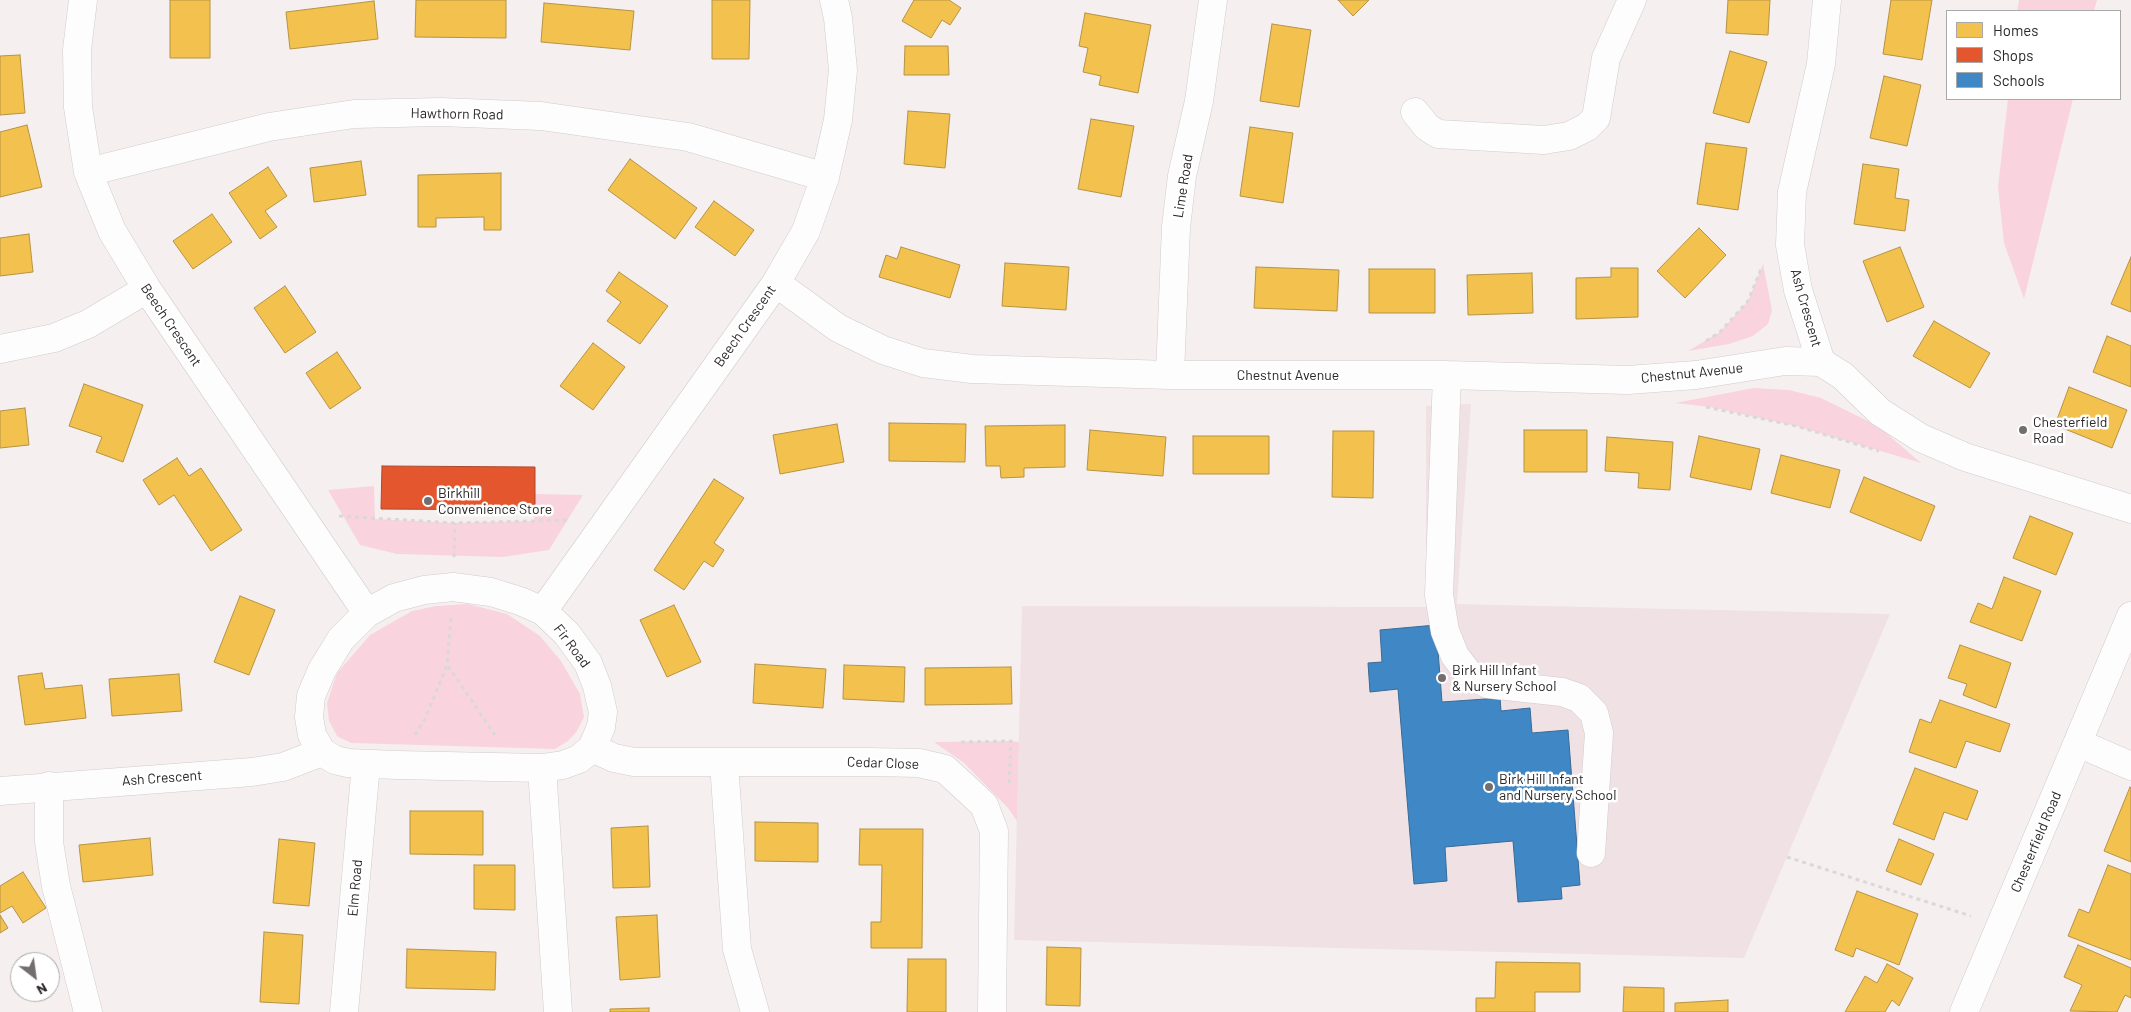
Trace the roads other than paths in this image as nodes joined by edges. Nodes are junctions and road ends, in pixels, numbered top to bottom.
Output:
1 (83, 0) edge
2 (834, 0) edge
3 (1213, 0) edge
4 (1632, 0) edge
5 (1827, 0) edge
6 (1415, 112) dead end
7 (88, 172) junction
8 (825, 177) junction
9 (776, 283) junction
10 (147, 289) junction
11 (0, 349) edge
12 (1821, 362) junction
13 (1170, 374) junction
14 (1447, 375) junction
15 (2131, 509) edge
16 (544, 611) junction
17 (367, 613) junction
18 (2131, 616) edge
19 (2078, 743) junction
20 (592, 748) junction
21 (322, 752) junction
22 (724, 763) junction
23 (366, 764) junction
24 (2131, 766) edge
25 (530, 768) junction
26 (48, 786) junction
27 (0, 790) edge
28 (1591, 853) dead end
29 (88, 1012) edge
30 (344, 1012) edge
31 (558, 1012) edge
32 (754, 1012) edge
33 (992, 1012) edge
34 (1964, 1012) edge

1 - 7 street, Beech Crescent
2 - 8 street, Beech Crescent
3 - 13 street, Lime Road
4 - 6 street
5 - 12 street, Ash Crescent
7 - 8 street, Hawthorn Road
7 - 10 street, Beech Crescent
8 - 9 street, Beech Crescent
9 - 13 street, Chestnut Avenue
9 - 16 street, Beech Crescent
10 - 11 street
10 - 17 street, Beech Crescent
12 - 14 street, Chestnut Avenue
12 - 15 street, Ash Crescent
13 - 14 street, Chestnut Avenue
14 - 28 street
16 - 17 street, Fir Road
16 - 20 street, Fir Road
17 - 21 street, Fir Road
18 - 19 street, Chesterfield Road
19 - 24 street
19 - 34 street, Chesterfield Road
20 - 22 street, Cedar Close
20 - 25 street
21 - 23 street
21 - 26 street, Ash Crescent
22 - 32 street
22 - 33 street, Cedar Close
23 - 25 street
23 - 30 street, Elm Road
25 - 31 street
26 - 27 street, Ash Crescent
26 - 29 street

